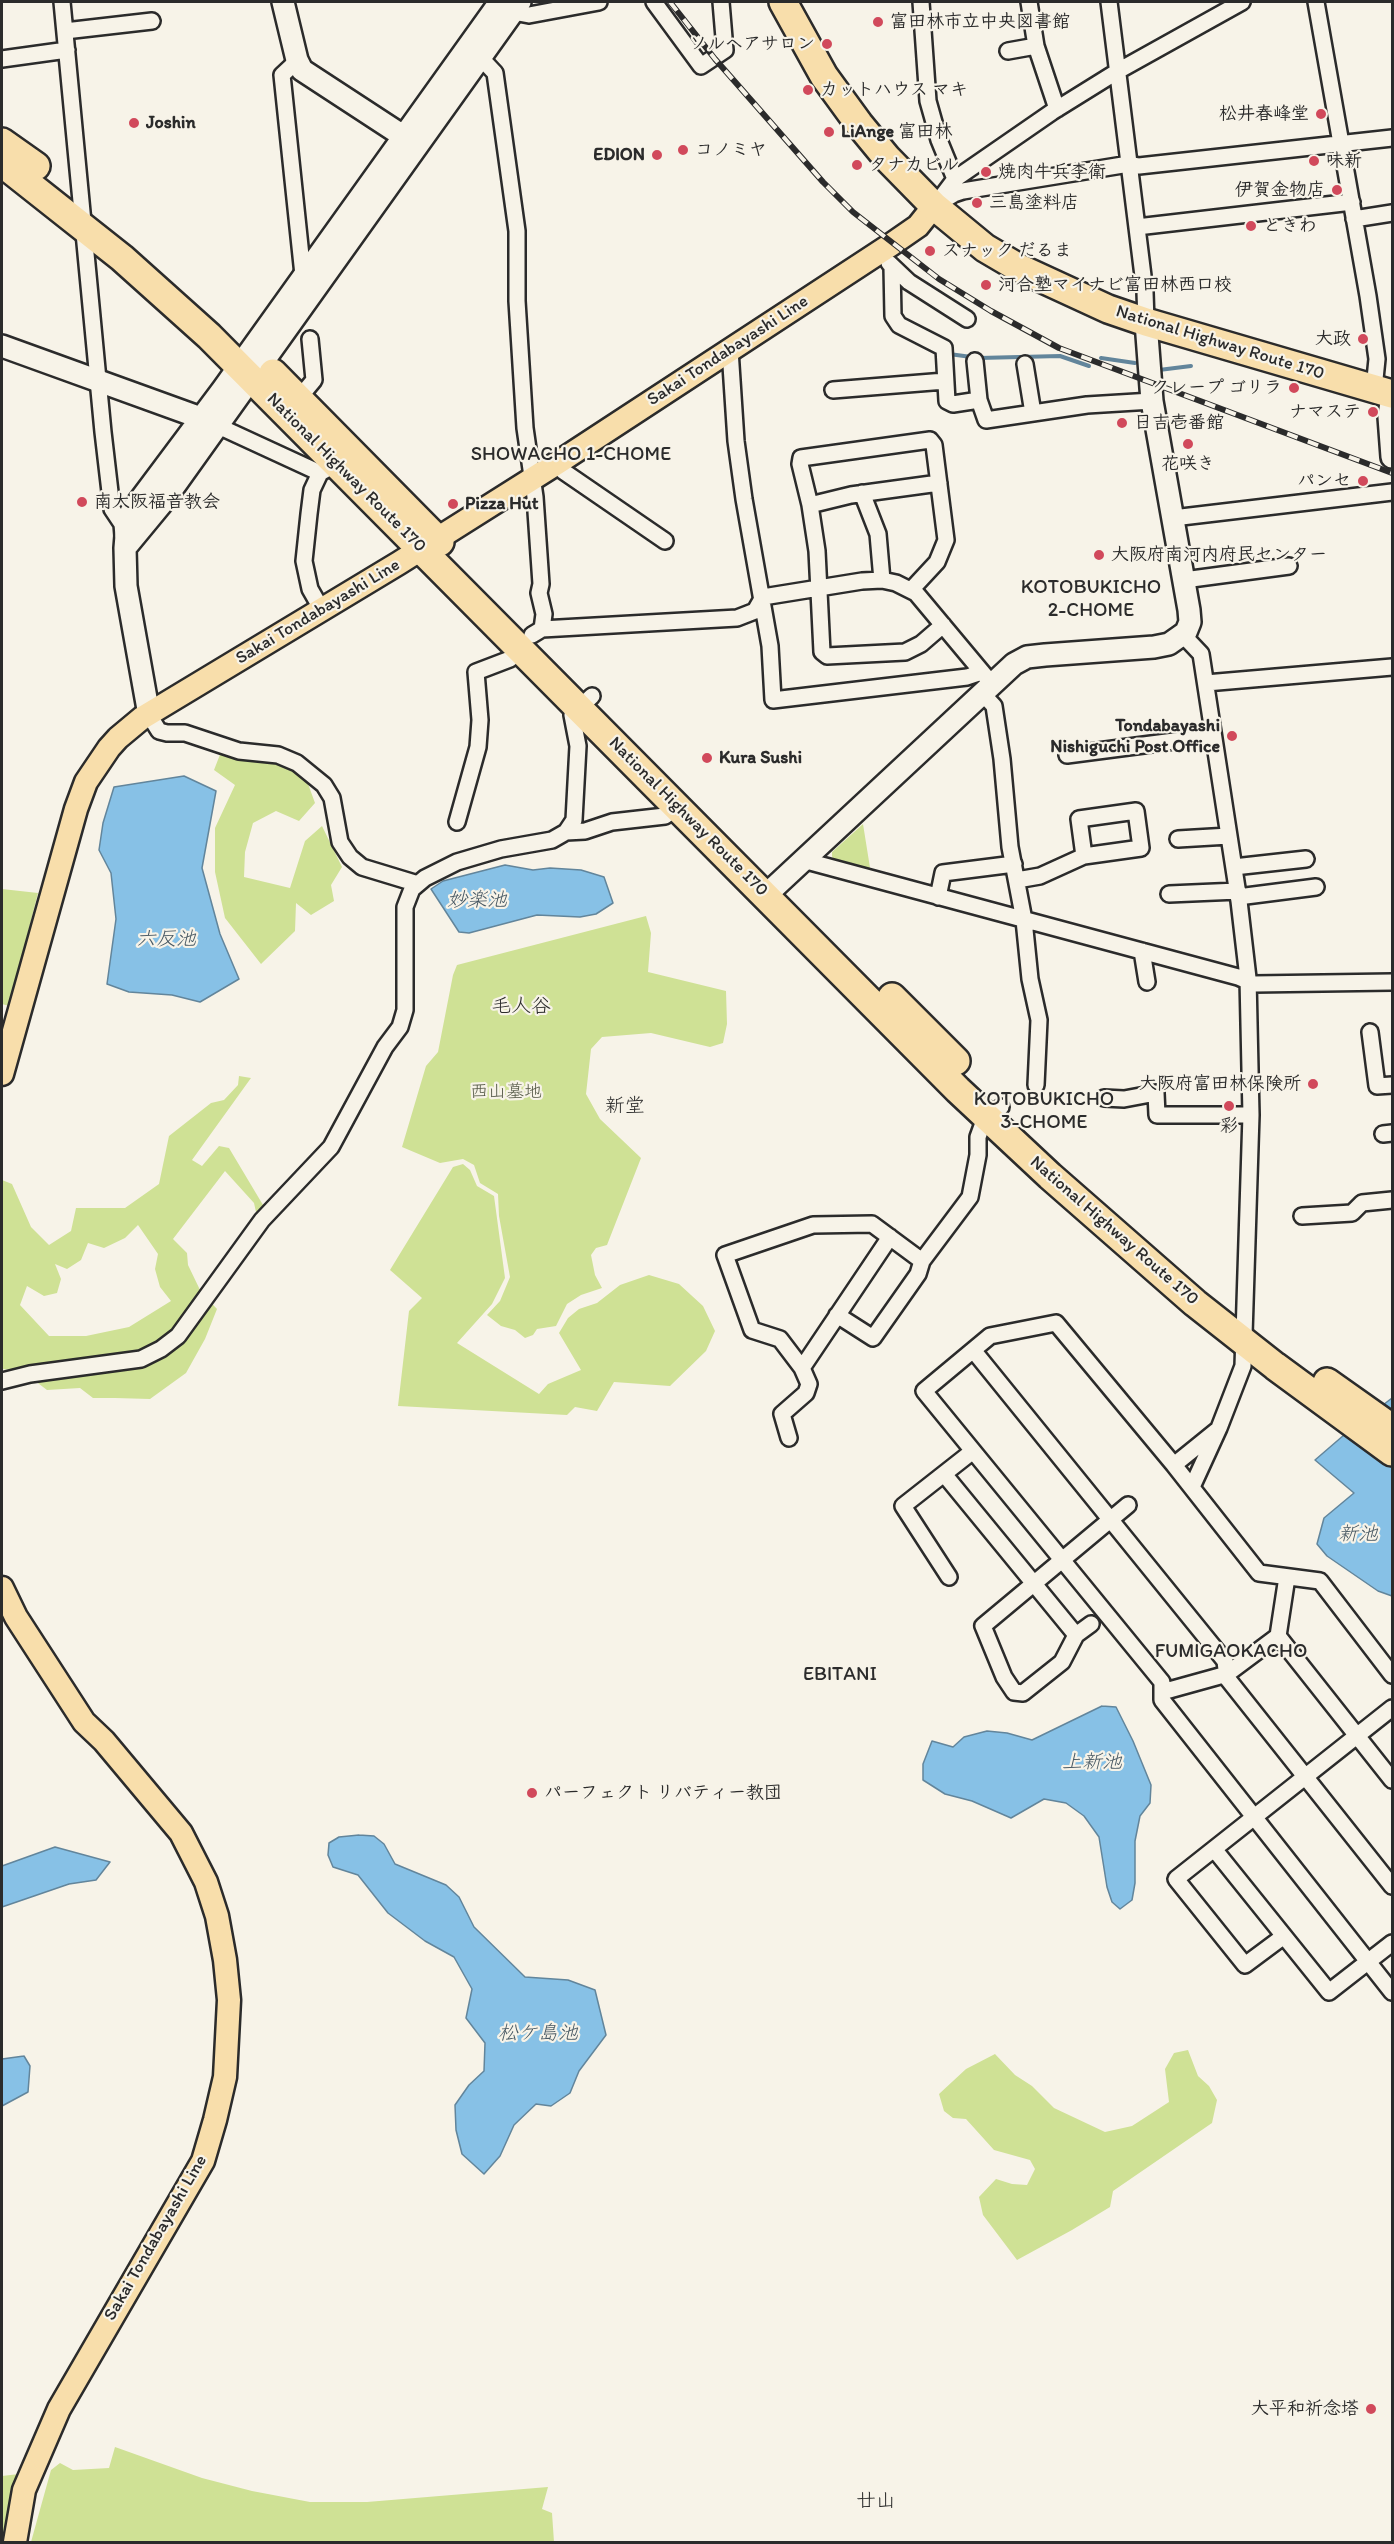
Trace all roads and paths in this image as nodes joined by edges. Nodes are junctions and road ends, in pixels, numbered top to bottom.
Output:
1 (62, 2) edge
2 (283, 2) edge
3 (598, 2) edge
4 (654, 2) edge
5 (722, 2) edge
6 (783, 2) edge
7 (921, 2) edge
8 (1029, 2) edge
9 (1109, 2) edge
10 (1242, 2) edge
11 (1316, 2) edge
12 (511, 5) edge
13 (152, 21) dead end
14 (65, 31) junction
15 (1036, 46) junction
16 (67, 50) junction
17 (1008, 51) dead end
18 (480, 57) junction
19 (2, 59) edge
20 (297, 61) junction
21 (1118, 71) junction
22 (1057, 109) junction
23 (403, 136) junction
24 (1392, 138) edge
25 (2, 141) edge
26 (1341, 143) junction
27 (2, 163) edge
28 (1129, 164) junction
29 (955, 179) junction
30 (1352, 202) junction
31 (934, 206) junction
32 (1392, 213) edge
33 (83, 215) junction
34 (1354, 219) junction
35 (1137, 227) junction
36 (887, 259) junction
37 (303, 275) junction
38 (967, 320) dead end
39 (1146, 322) junction
40 (310, 339) dead end
41 (2, 346) edge
42 (730, 350) junction
43 (975, 361) dead end
44 (250, 364) junction
45 (1025, 364) dead end
46 (99, 381) junction
47 (945, 381) junction
48 (833, 390) dead end
49 (1386, 393) edge
50 (298, 398) junction
51 (979, 400) junction
52 (1152, 401) junction
53 (1033, 413) junction
54 (209, 421) junction
55 (1392, 457) edge
56 (560, 462) junction
57 (328, 469) junction
58 (533, 478) junction
59 (939, 483) junction
60 (1392, 492) edge
61 (862, 493) junction
62 (810, 505) junction
63 (1173, 518) junction
64 (665, 541) dead end
65 (429, 544) junction
66 (124, 548) junction
67 (1289, 566) dead end
68 (882, 580) junction
69 (1184, 580) junction
70 (819, 589) junction
71 (911, 590) junction
72 (763, 597) junction
73 (322, 610) junction
74 (944, 625) junction
75 (1183, 635) junction
76 (532, 637) junction
77 (1392, 667) edge
78 (985, 683) junction
79 (1206, 683) junction
80 (586, 702) junction
81 (148, 715) junction
82 (1214, 738) junction
83 (1067, 755) dead end
84 (678, 806) junction
85 (457, 822) dead end
86 (566, 832) junction
87 (1229, 836) junction
88 (1178, 839) dead end
89 (1084, 856) junction
90 (1306, 859) dead end
91 (803, 860) junction
92 (1014, 864) junction
93 (1234, 867) junction
94 (1017, 880) junction
95 (418, 884) junction
96 (1316, 887) dead end
97 (772, 889) junction
98 (1169, 894) dead end
99 (1238, 894) junction
100 (938, 897) junction
101 (1024, 920) junction
102 (1142, 951) junction
103 (1248, 981) junction
104 (1147, 982) dead end
105 (1392, 982) edge
106 (1370, 1032) dead end
107 (2, 1074) edge
108 (1036, 1085) dead end
109 (1392, 1086) edge
110 (1104, 1098) dead end
111 (995, 1113) junction
112 (1251, 1115) junction
113 (1392, 1200) edge
114 (1302, 1216) dead end
115 (890, 1237) junction
116 (922, 1261) junction
117 (837, 1315) junction
118 (1244, 1330) junction
119 (973, 1350) junction
120 (802, 1368) junction
121 (2, 1381) edge
122 (1354, 1413) junction
123 (1219, 1428) junction
124 (1392, 1428) edge
125 (789, 1438) dead end
126 (973, 1451) junction
127 (1392, 1452) edge
128 (1174, 1465) junction
129 (944, 1474) junction
130 (1191, 1487) junction
131 (1128, 1505) dead end
132 (1110, 1520) junction
133 (1062, 1560) junction
134 (949, 1577) dead end
135 (1287, 1577) junction
136 (1034, 1583) junction
137 (2, 1588) edge
138 (1091, 1624) dead end
139 (1076, 1635) junction
140 (1278, 1636) junction
141 (1227, 1674) junction
142 (1392, 1675) edge
143 (1162, 1692) junction
144 (1392, 1708) edge
145 (1357, 1736) junction
146 (1306, 1777) junction
147 (1392, 1780) edge
148 (1254, 1817) junction
149 (1214, 1849) junction
150 (1392, 1886) edge
151 (1284, 1936) junction
152 (1392, 1943) edge
153 (1368, 1962) junction
154 (1392, 1992) edge
155 (15, 2542) edge

1 - 14 street
2 - 20 street
3 - 12 street
4 - 5 street
6 - 31 highway, National Highway Route 170
7 - 29 street
8 - 15 street
9 - 21 street
10 - 21 street
11 - 26 street
12 - 18 street
12 - 23 street
13 - 14 street
14 - 16 street
15 - 17 street
15 - 22 street
16 - 19 street
16 - 33 street
18 - 44 street
18 - 58 street
20 - 23 street
20 - 37 street
21 - 22 street
21 - 28 street
22 - 29 street
23 - 37 street
24 - 26 street
25 - 33 highway, National Highway Route 170
26 - 28 street
26 - 30 street
27 - 33 highway, National Highway Route 170
28 - 31 street
28 - 35 street
29 - 31 street
30 - 34 street
30 - 35 street
31 - 36 main road, Sakai Tondabayashi Line
31 - 39 highway, National Highway Route 170
32 - 34 street
33 - 44 highway, National Highway Route 170
33 - 46 street
34 - 49 street
35 - 39 street
36 - 38 street
36 - 42 main road, Sakai Tondabayashi Line
36 - 47 street
37 - 44 street
39 - 49 highway, National Highway Route 170
39 - 52 street
40 - 50 street
41 - 46 street
42 - 56 main road, Sakai Tondabayashi Line
42 - 72 street
43 - 51 street
44 - 50 highway, National Highway Route 170
44 - 54 street
44 - 57 highway, National Highway Route 170
45 - 53 street
46 - 54 street
46 - 66 street
47 - 48 street
47 - 51 street
49 - 55 street
50 - 65 highway, National Highway Route 170
51 - 53 street
52 - 53 street
52 - 63 street
54 - 57 street
54 - 66 street
56 - 58 main road, Sakai Tondabayashi Line
56 - 64 street
57 - 65 highway, National Highway Route 170
57 - 73 street
58 - 65 main road, Sakai Tondabayashi Line
58 - 76 street
59 - 61 street
59 - 62 street
59 - 71 street
60 - 63 street
61 - 62 street
61 - 68 street
62 - 70 street
63 - 69 street
65 - 73 main road, Sakai Tondabayashi Line
65 - 76 highway, National Highway Route 170
66 - 81 street
67 - 69 street
68 - 70 street
68 - 71 street
69 - 75 street
70 - 72 street
70 - 74 street
71 - 74 street
72 - 76 street
72 - 78 street
73 - 81 main road, Sakai Tondabayashi Line
74 - 78 street
75 - 78 street
75 - 79 street
76 - 80 highway, National Highway Route 170
76 - 85 street
77 - 79 street
78 - 91 street
78 - 92 street
79 - 82 street
80 - 84 highway, National Highway Route 170
80 - 86 street
80 - 97 highway, National Highway Route 170
81 - 95 street
81 - 107 main road, Sakai Tondabayashi Line
82 - 83 street
82 - 87 street
84 - 86 street
84 - 97 highway, National Highway Route 170
86 - 95 street
87 - 88 street
87 - 93 street
89 - 89 street
89 - 94 street
90 - 93 street
91 - 97 street
91 - 100 street
92 - 94 street
92 - 100 street
93 - 99 street
94 - 101 street
95 - 121 street
96 - 99 street
97 - 111 highway, National Highway Route 170
98 - 99 street
99 - 103 street
100 - 101 street
101 - 102 street
101 - 108 street
102 - 103 street
102 - 104 street
103 - 105 street
103 - 112 street
106 - 109 street
110 - 112 street
111 - 116 street
111 - 118 highway, National Highway Route 170
112 - 118 street
113 - 114 street
115 - 116 street
115 - 117 street
115 - 120 street
116 - 117 street
117 - 120 street
118 - 122 highway, National Highway Route 170
118 - 123 street
119 - 126 street
119 - 128 street
119 - 132 street
120 - 125 street
122 - 124 highway, National Highway Route 170
122 - 127 highway, National Highway Route 170
123 - 128 street
123 - 130 street
126 - 129 street
126 - 133 street
128 - 130 street
129 - 134 street
129 - 136 street
130 - 135 street
131 - 132 street
132 - 133 street
132 - 141 street
133 - 136 street
133 - 143 street
135 - 140 street
135 - 142 street
136 - 139 street
136 - 139 street
137 - 155 main road, Sakai Tondabayashi Line
138 - 139 street
140 - 141 street
140 - 145 street
141 - 143 street
141 - 146 street
143 - 148 street
144 - 145 street
145 - 146 street
145 - 147 street
146 - 148 street
146 - 150 street
148 - 149 street
148 - 153 street
149 - 151 street
149 - 151 street
151 - 153 street
152 - 153 street
153 - 154 street

